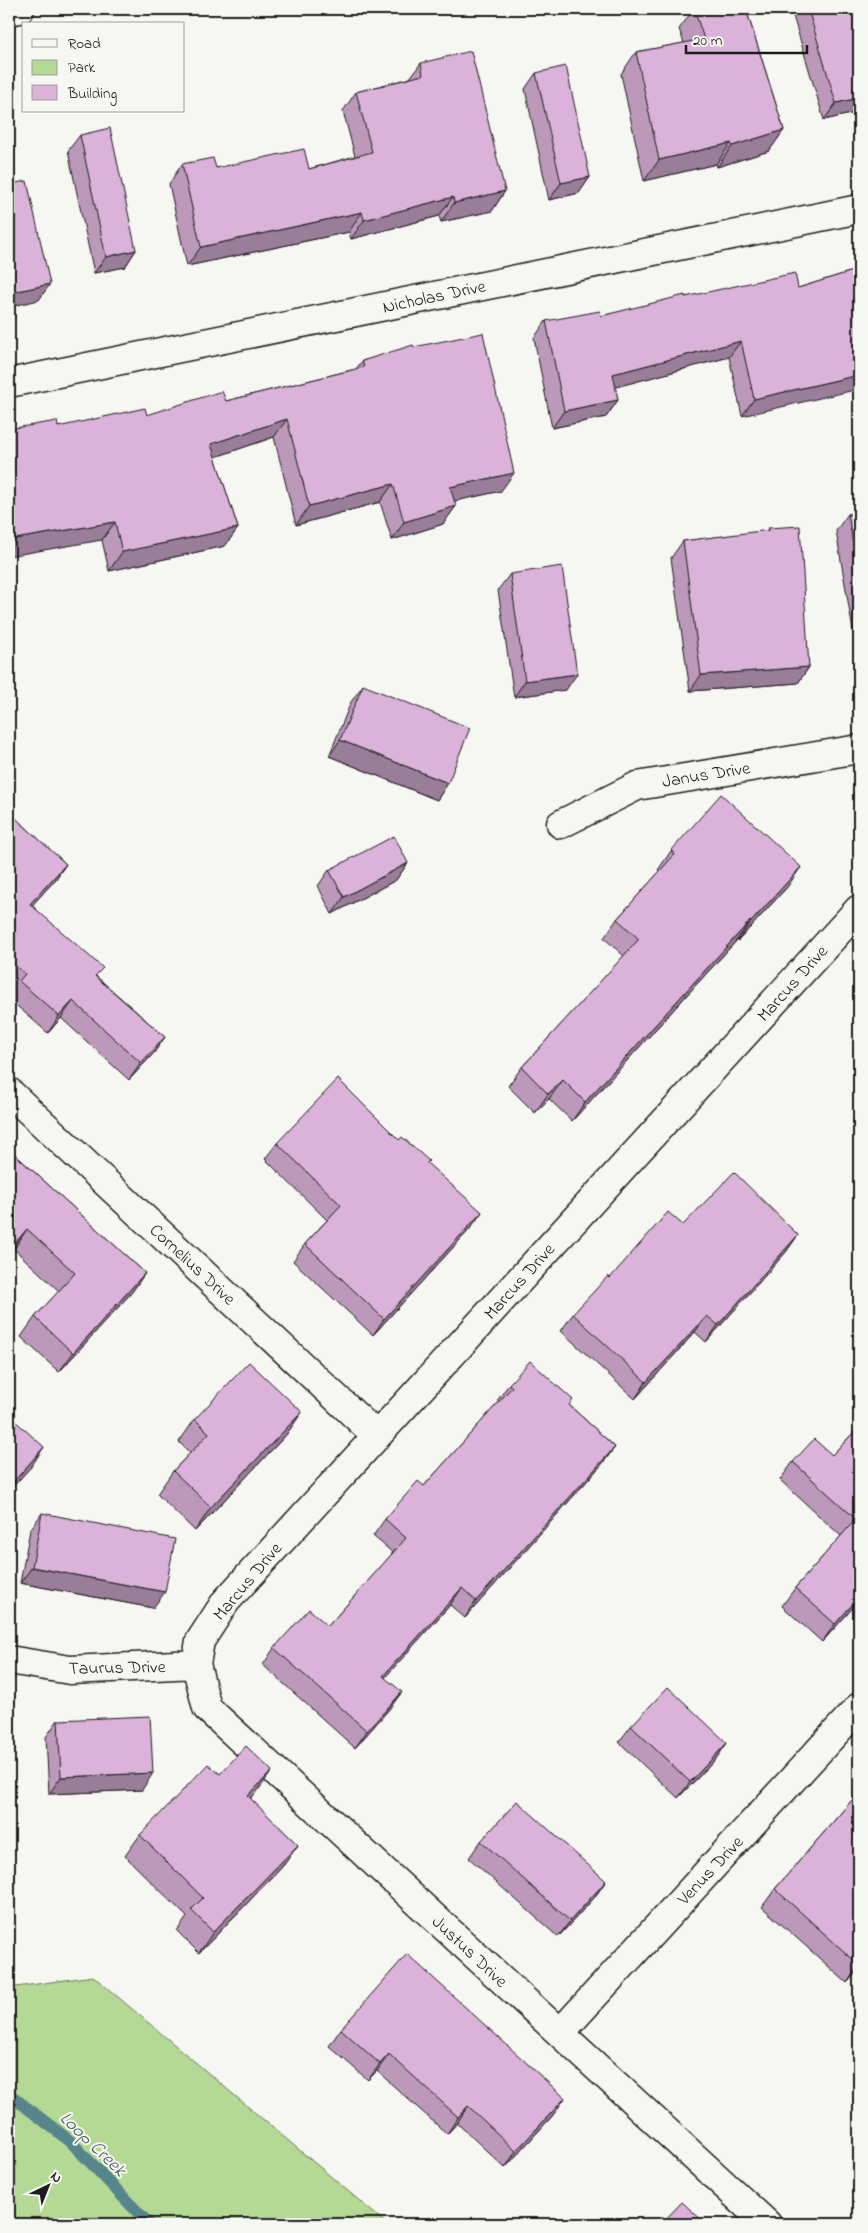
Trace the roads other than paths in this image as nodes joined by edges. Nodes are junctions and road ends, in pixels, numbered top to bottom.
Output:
1 (20, 9) edge
2 (9, 11) edge
3 (859, 210) edge
4 (9, 382) edge
5 (859, 749) edge
6 (561, 824) dead end
7 (859, 909) edge
8 (9, 1092) edge
9 (377, 1436) junction
10 (9, 1660) edge
11 (196, 1664) junction
12 (859, 1707) edge
13 (560, 2033) junction
14 (767, 2224) edge

1 - 2 street
3 - 4 street, Nicholas Drive
5 - 6 street, Janus Drive
7 - 9 street, Marcus Drive
8 - 9 street, Cornelius Drive
9 - 11 street, Marcus Drive
10 - 11 street, Taurus Drive
11 - 13 street, Justus Drive
12 - 13 street, Venus Drive
13 - 14 street, Justus Drive

